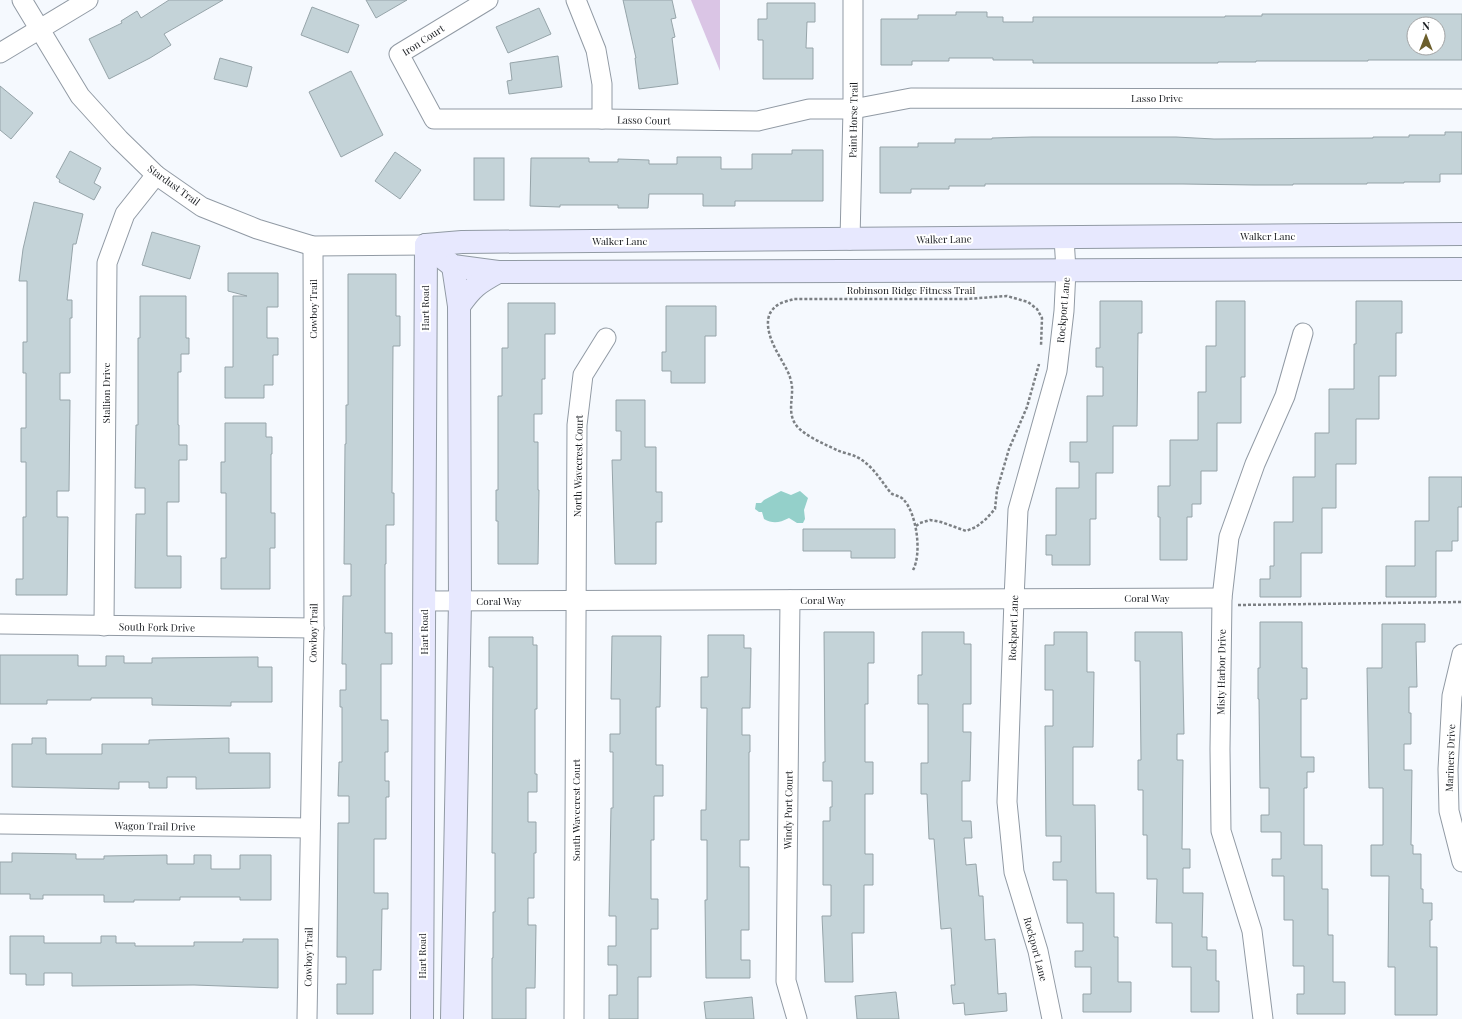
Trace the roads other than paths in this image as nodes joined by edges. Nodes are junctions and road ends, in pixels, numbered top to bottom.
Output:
1 (22, 0) edge
2 (88, 0) edge
3 (488, 0) edge
4 (576, 0) edge
5 (853, 0) edge
6 (40, 29) junction
7 (0, 53) edge
8 (1462, 98) edge
9 (853, 109) junction
10 (434, 119) joint
11 (602, 119) junction
12 (156, 175) junction
13 (1462, 234) edge
14 (850, 240) junction
15 (426, 245) junction
16 (313, 246) junction
17 (1065, 253) junction
18 (1462, 259) edge
19 (453, 266) junction
20 (1462, 269) edge
21 (1346, 270) junction
22 (498, 272) junction
23 (459, 306) junction
24 (1303, 333) dead end
25 (606, 338) dead end
26 (1014, 599) junction
27 (790, 600) junction
28 (424, 601) junction
29 (460, 601) junction
30 (577, 601) junction
31 (1222, 601) junction
32 (0, 624) edge
33 (104, 626) junction
34 (314, 628) junction
35 (1462, 654) edge
36 (0, 824) edge
37 (310, 828) junction
38 (1462, 862) edge
39 (307, 1019) edge
40 (422, 1019) edge
41 (452, 1019) edge
42 (574, 1019) edge
43 (797, 1019) edge
44 (1052, 1019) edge
45 (1263, 1019) edge

1 - 6 street, Stardust Trail
2 - 6 street
3 - 10 street, Iron Court
4 - 11 street
5 - 9 street, Paint Horse Trail
6 - 7 street
6 - 12 street, Stardust Trail
8 - 9 street, Lasso Drive
9 - 11 street, Lasso Court
9 - 14 street, Paint Horse Trail
10 - 11 street, Lasso Court
12 - 16 street, Stardust Trail
12 - 33 street, Stallion Drive
13 - 17 street, Walker Lane
14 - 15 street, Walker Lane
14 - 17 street, Walker Lane
15 - 16 street, Stardust Trail
15 - 19 street
15 - 28 street, Hart Road
16 - 34 street, Cowboy Trail
17 - 21 street, Walker Lane
17 - 22 street, Walker Lane
17 - 26 street, Rockport Lane
18 - 21 street
19 - 22 street, Walker Lane
19 - 23 street
20 - 21 street, Walker Lane
22 - 23 street
23 - 29 street
24 - 31 street, Misty Harbor Drive
25 - 30 street, North Wavecrest Court
26 - 27 street, Coral Way
26 - 31 street, Coral Way
26 - 44 street, Rockport Lane
27 - 30 street, Coral Way
27 - 43 street, Windy Port Court
28 - 29 street, Coral Way
28 - 40 street, Hart Road
29 - 30 street, Coral Way
29 - 41 street
30 - 42 street, South Wavecrest Court
31 - 45 street, Misty Harbor Drive
32 - 33 street, South Fork Drive
33 - 34 street, South Fork Drive
34 - 37 street, Cowboy Trail
35 - 38 street, Mariners Drive
36 - 37 street, Wagon Trail Drive
37 - 39 street, Cowboy Trail

